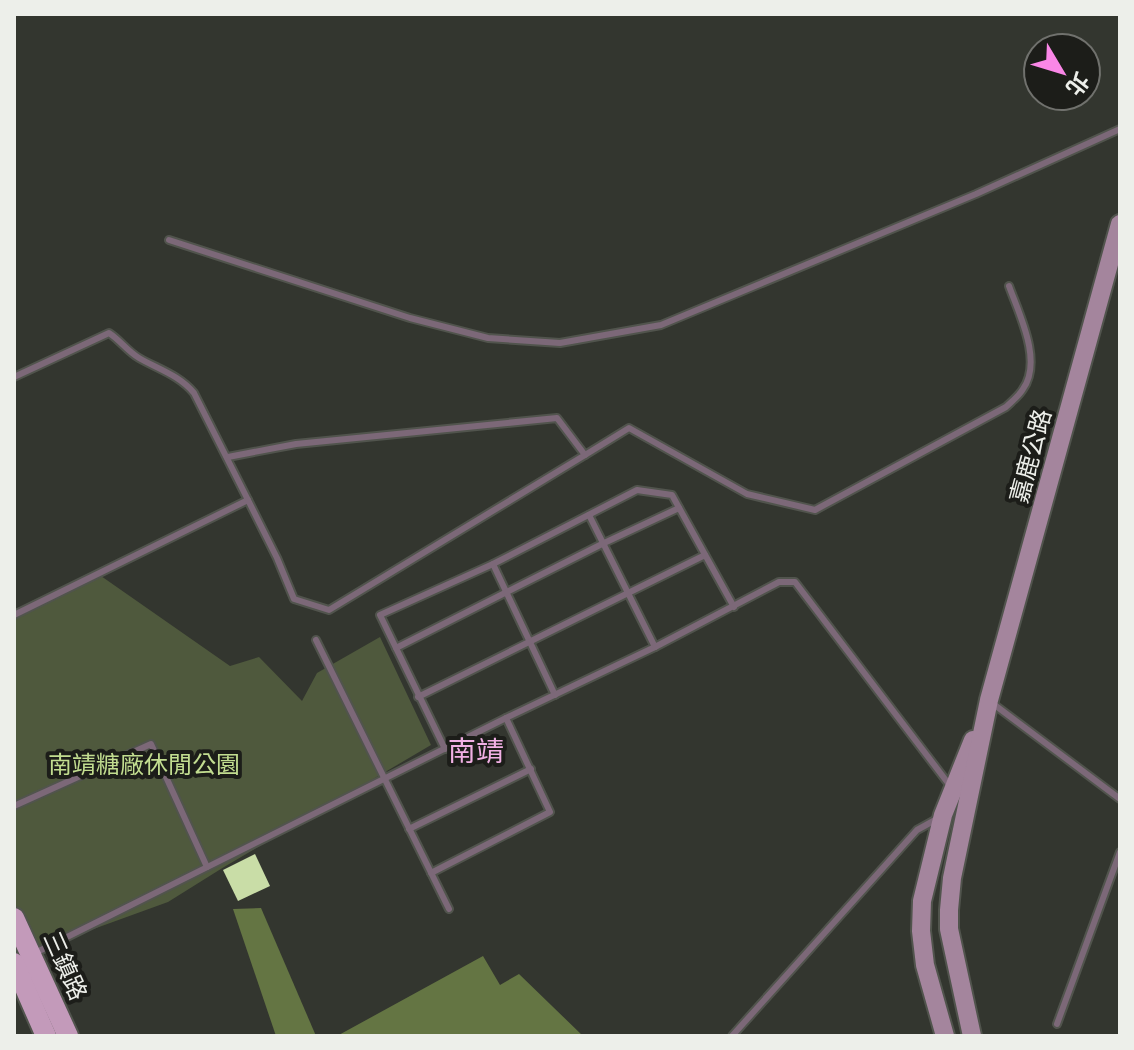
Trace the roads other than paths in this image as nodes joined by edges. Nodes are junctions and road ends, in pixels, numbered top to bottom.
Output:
1 (1120, 129) edge
2 (1120, 224) edge
3 (169, 240) dead end
4 (1112, 282) edge
5 (1009, 286) dead end
6 (14, 377) edge
7 (585, 455) junction
8 (228, 457) junction
9 (248, 500) junction
10 (679, 508) junction
11 (589, 515) junction
12 (602, 544) junction
13 (705, 555) junction
14 (493, 564) junction
15 (506, 593) junction
16 (628, 595) junction
17 (734, 607) junction
18 (14, 615) edge
19 (316, 640) dead end
20 (529, 642) junction
21 (655, 647) junction
22 (396, 648) junction
23 (555, 695) junction
24 (418, 697) junction
25 (989, 700) junction
26 (506, 718) junction
27 (445, 749) junction
28 (531, 769) junction
29 (384, 780) junction
30 (953, 789) junction
31 (1120, 799) edge
32 (14, 806) edge
33 (943, 815) junction
34 (409, 829) junction
35 (1120, 852) edge
36 (207, 867) junction
37 (431, 873) junction
38 (449, 909) dead end
39 (14, 918) edge
40 (20, 960) edge
41 (1057, 1024) dead end
42 (46, 1036) edge
43 (68, 1036) edge
44 (732, 1036) edge
45 (945, 1036) edge
46 (972, 1036) edge

1 - 3 lane
2 - 4 main road, 嘉鹿公路
4 - 25 main road, 嘉鹿公路
5 - 7 lane
6 - 8 lane
7 - 8 lane
7 - 9 lane
8 - 9 lane
9 - 18 lane
10 - 11 lane
10 - 12 lane
10 - 13 lane
11 - 12 lane
11 - 14 lane
12 - 15 lane
12 - 16 lane
13 - 16 lane
13 - 17 lane
14 - 15 lane
14 - 22 lane
15 - 20 lane
15 - 22 lane
16 - 20 lane
16 - 21 lane
17 - 21 lane
17 - 30 lane
19 - 29 lane
20 - 23 lane
20 - 24 lane
21 - 23 lane
22 - 24 lane
23 - 26 lane
24 - 27 lane
25 - 30 main road, 嘉鹿公路
25 - 31 lane
25 - 46 main road, 嘉鹿公路
26 - 27 lane
26 - 28 lane
27 - 29 lane
28 - 34 lane
28 - 37 lane
29 - 34 lane
29 - 36 lane
30 - 33 main road, 嘉鹿公路
32 - 36 lane
33 - 44 lane
33 - 45 main road, 嘉鹿公路
34 - 37 lane
35 - 41 lane
36 - 40 lane
37 - 38 lane
39 - 40 main road, 三鎮路
40 - 42 main road, 三鎮路
40 - 43 main road, 三鎮路

